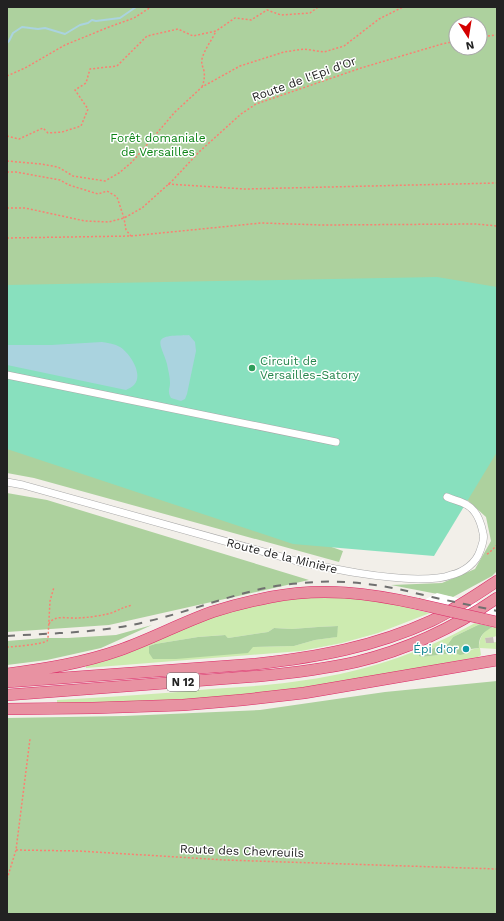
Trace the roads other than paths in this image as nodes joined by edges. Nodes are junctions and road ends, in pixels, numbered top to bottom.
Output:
1 (7, 375) edge
2 (336, 442) dead end
3 (7, 482) edge
4 (447, 497) dead end
5 (497, 581) edge
6 (497, 598) edge
7 (497, 622) edge
8 (497, 660) edge
9 (7, 674) edge
10 (7, 682) edge
11 (7, 695) edge
12 (7, 709) edge

1 - 2 street
3 - 4 street, Route de la Minière
5 - 10 highway, N 12
6 - 11 highway, N 12
7 - 9 highway, bridge
8 - 12 highway

